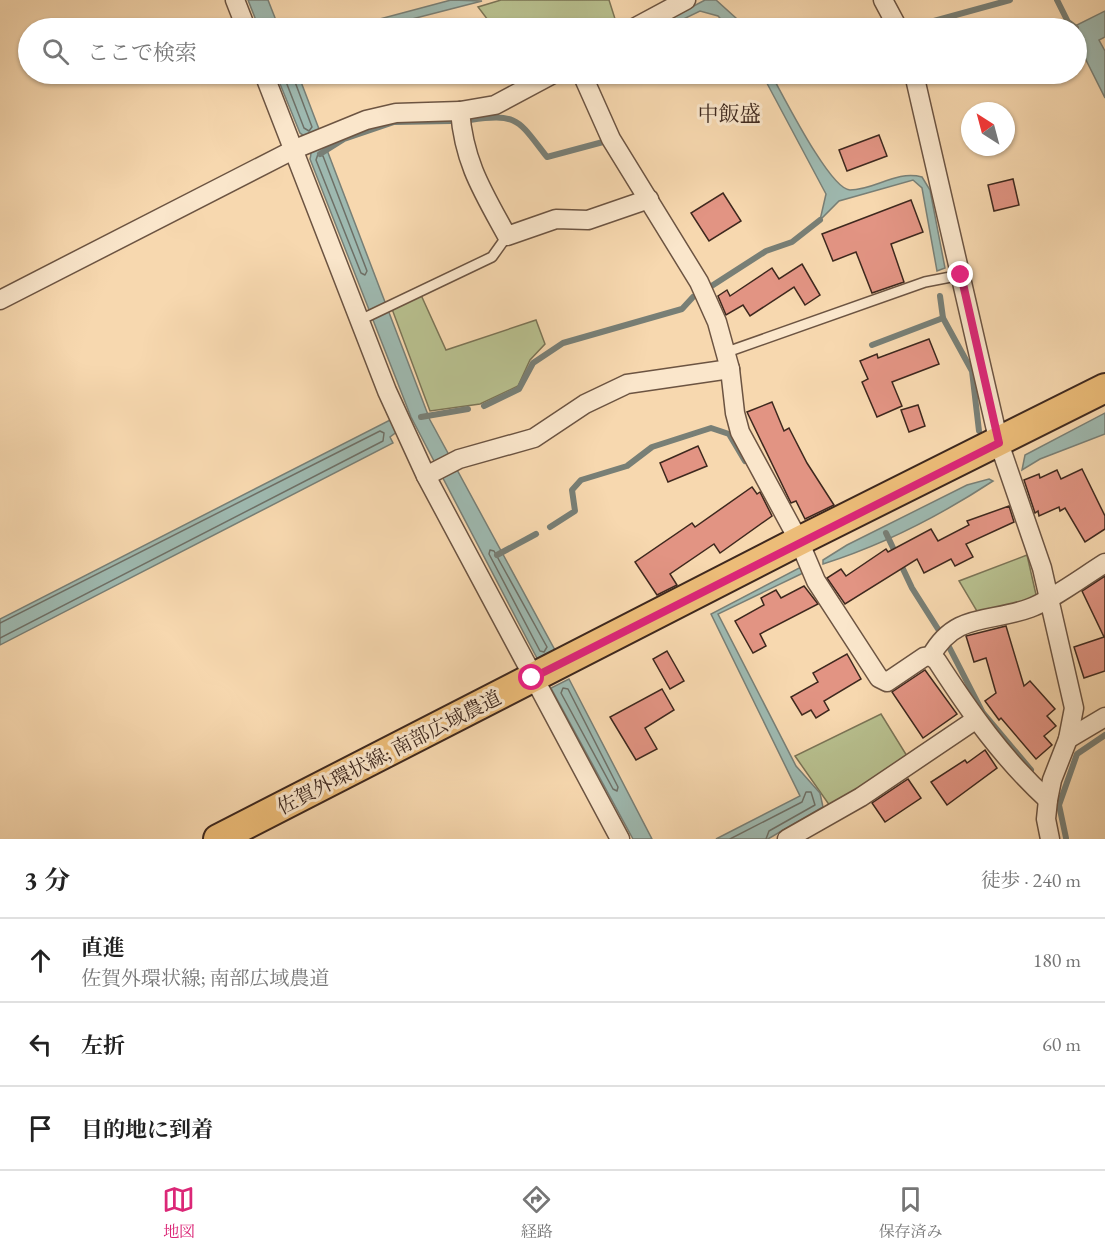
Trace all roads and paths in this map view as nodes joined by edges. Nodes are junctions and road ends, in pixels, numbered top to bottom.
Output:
1 (235, 0) edge
2 (686, 0) edge
3 (883, 0) edge
4 (242, 18) edge
5 (653, 18) edge
6 (893, 18) edge
7 (268, 84) edge
8 (534, 84) edge
9 (587, 84) edge
10 (916, 84) edge
11 (460, 111) junction
12 (295, 149) junction
13 (650, 199) junction
14 (507, 236) junction
15 (961, 275) junction
16 (0, 300) edge
17 (360, 320) junction
18 (729, 360) junction
19 (1105, 388) edge
20 (999, 443) junction
21 (426, 476) junction
22 (799, 541) junction
23 (1105, 563) edge
24 (1048, 598) junction
25 (931, 656) junction
26 (532, 678) junction
27 (1105, 717) edge
28 (975, 720) junction
29 (1068, 740) junction
30 (1048, 800) junction
31 (799, 836) edge
32 (219, 839) edge
33 (620, 839) edge
34 (1050, 839) edge

1 - 4 street
2 - 5 street
3 - 6 street
7 - 12 street
8 - 11 street
9 - 13 street
10 - 15 street
11 - 12 street
11 - 14 street
12 - 16 street
12 - 17 street
13 - 14 street
13 - 18 street
14 - 17 lane
15 - 18 lane
15 - 20 street
17 - 21 street
18 - 21 street
18 - 22 street
19 - 20 main road, 佐賀外環状線; 南部広域農道
20 - 22 main road, 佐賀外環状線; 南部広域農道
20 - 24 street
21 - 26 street
22 - 25 street
22 - 26 main road, 佐賀外環状線; 南部広域農道
23 - 24 street
24 - 25 street
24 - 29 street
25 - 28 street
26 - 32 main road, 佐賀外環状線; 南部広域農道
26 - 33 street
27 - 29 street
28 - 30 street
28 - 31 street
29 - 30 street
30 - 34 street

